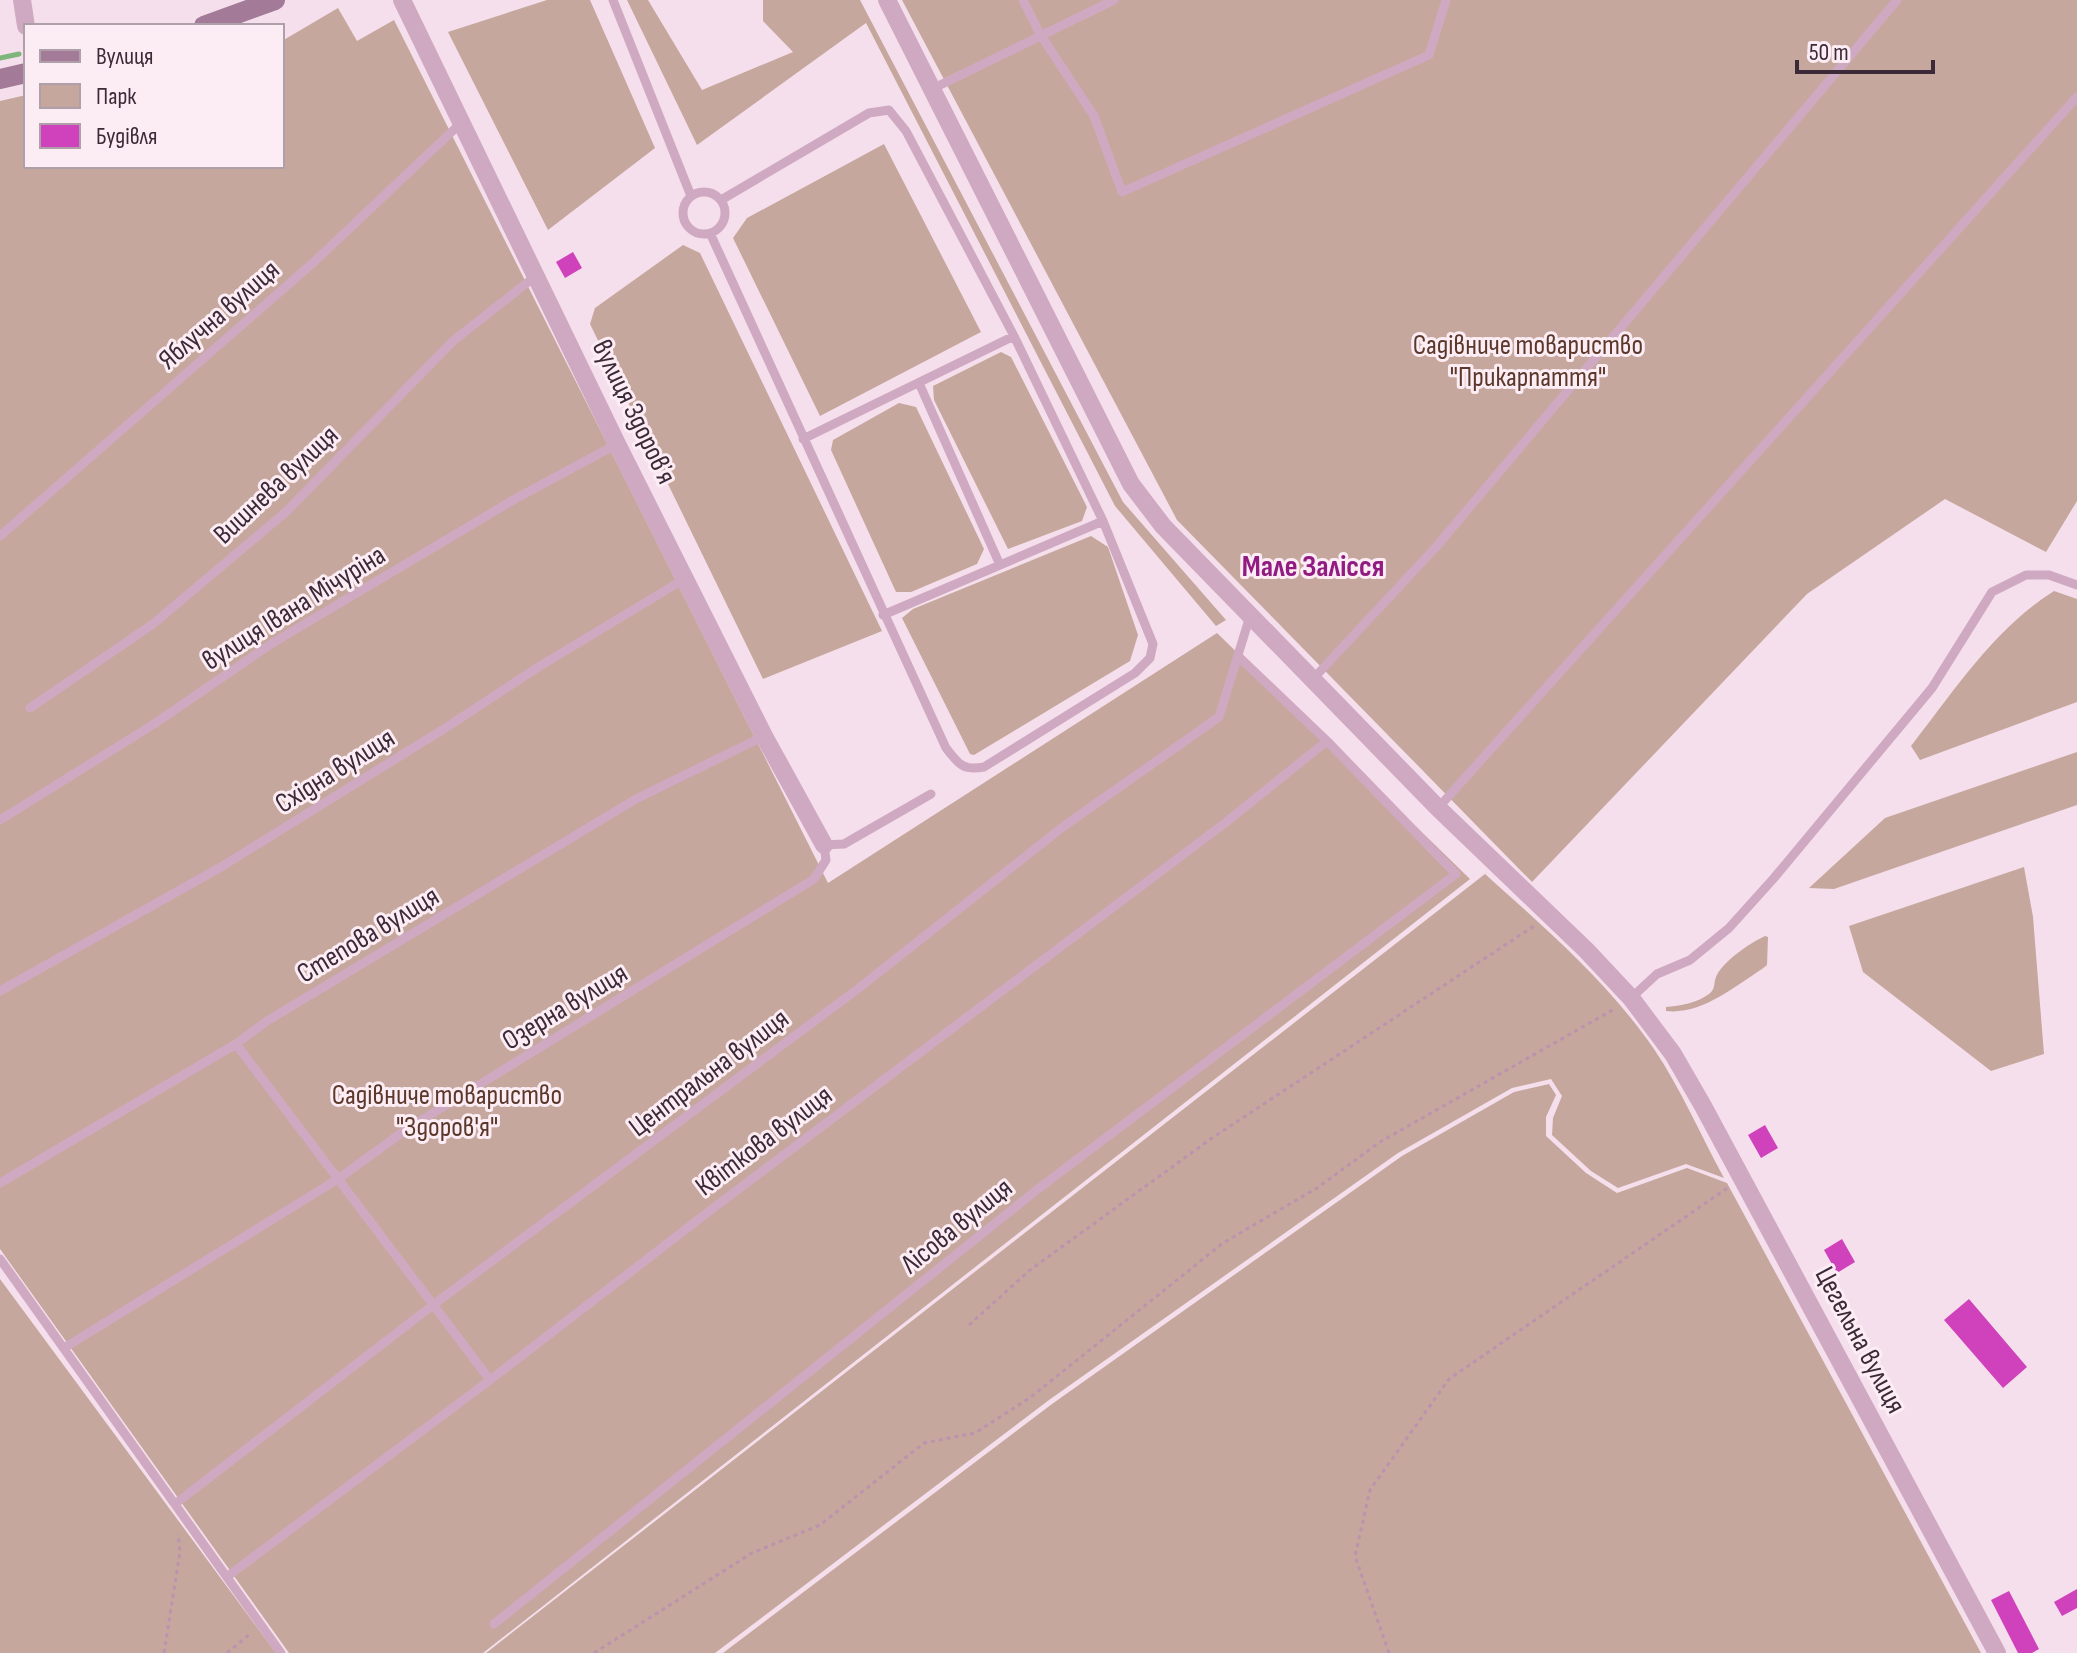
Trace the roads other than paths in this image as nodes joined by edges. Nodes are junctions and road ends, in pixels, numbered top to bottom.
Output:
1 (22, 0) edge
2 (275, 0) edge
3 (402, 0) edge
4 (613, 0) edge
5 (887, 0) edge
6 (1023, 0) edge
7 (1114, 0) edge
8 (1446, 0) edge
9 (1897, 0) edge
10 (26, 24) edge
11 (209, 24) edge
12 (1040, 34) junction
13 (24, 73) edge
14 (0, 79) edge
15 (932, 89) junction
16 (2077, 97) edge
17 (462, 122) junction
18 (691, 196) junction
19 (721, 200) junction
20 (710, 233) junction
21 (537, 275) junction
22 (1014, 336) junction
23 (919, 383) junction
24 (803, 439) junction
25 (617, 444) junction
26 (1103, 521) junction
27 (0, 536) edge
28 (1000, 565) junction
29 (687, 578) junction
30 (2077, 585) edge
31 (883, 615) junction
32 (1250, 616) junction
33 (1238, 656) junction
34 (1313, 679) junction
35 (30, 708) dead end
36 (764, 736) junction
37 (1327, 741) junction
38 (931, 794) dead end
39 (1438, 808) junction
40 (0, 820) edge
41 (824, 845) junction
42 (0, 991) edge
43 (1631, 998) junction
44 (236, 1044) junction
45 (338, 1179) junction
46 (0, 1183) edge
47 (0, 1259) edge
48 (433, 1305) junction
49 (64, 1348) junction
50 (490, 1380) junction
51 (175, 1504) junction
52 (228, 1576) junction
53 (494, 1624) dead end
54 (281, 1653) edge
55 (1997, 1653) edge

1 - 10 street
2 - 11 main road
3 - 17 street, вулиця Здоровʼя
4 - 18 lane
5 - 15 street, Цегельна вулиця
6 - 12 lane
7 - 12 lane
8 - 12 lane
9 - 34 lane
12 - 15 lane
13 - 14 main road
15 - 32 street, Цегельна вулиця
16 - 39 lane
17 - 21 street, вулиця Здоровʼя
17 - 27 lane, Яблучна вулиця
18 - 19 lane
18 - 20 lane
19 - 20 lane
19 - 22 lane
20 - 24 lane
21 - 25 street, вулиця Здоровʼя
21 - 35 lane, Вишнева вулиця
22 - 23 lane
22 - 26 lane
23 - 24 lane
23 - 28 lane
24 - 31 lane
25 - 29 street, вулиця Здоровʼя
25 - 40 lane, вулиця Івана Мічуріна
26 - 28 lane
26 - 31 lane
28 - 31 lane
29 - 36 street, вулиця Здоровʼя
29 - 42 lane, Східна вулиця
30 - 43 lane
32 - 33 lane, Центральна вулиця
32 - 34 street, Цегельна вулиця
33 - 37 lane
33 - 48 lane, Центральна вулиця
34 - 39 street, Цегельна вулиця
36 - 41 street, вулиця Здоровʼя
36 - 44 lane, Степова вулиця
37 - 50 lane, Квіткова вулиця
37 - 53 lane, Лісова вулиця
38 - 41 lane
39 - 43 street, Цегельна вулиця
41 - 45 lane, Озерна вулиця
43 - 55 street, Цегельна вулиця
44 - 45 lane
44 - 46 lane, Степова вулиця
45 - 48 lane
45 - 49 lane, Озерна вулиця
47 - 49 lane
48 - 50 lane
48 - 51 lane, Центральна вулиця
49 - 51 lane
50 - 52 lane, Квіткова вулиця
51 - 52 lane
52 - 54 lane

